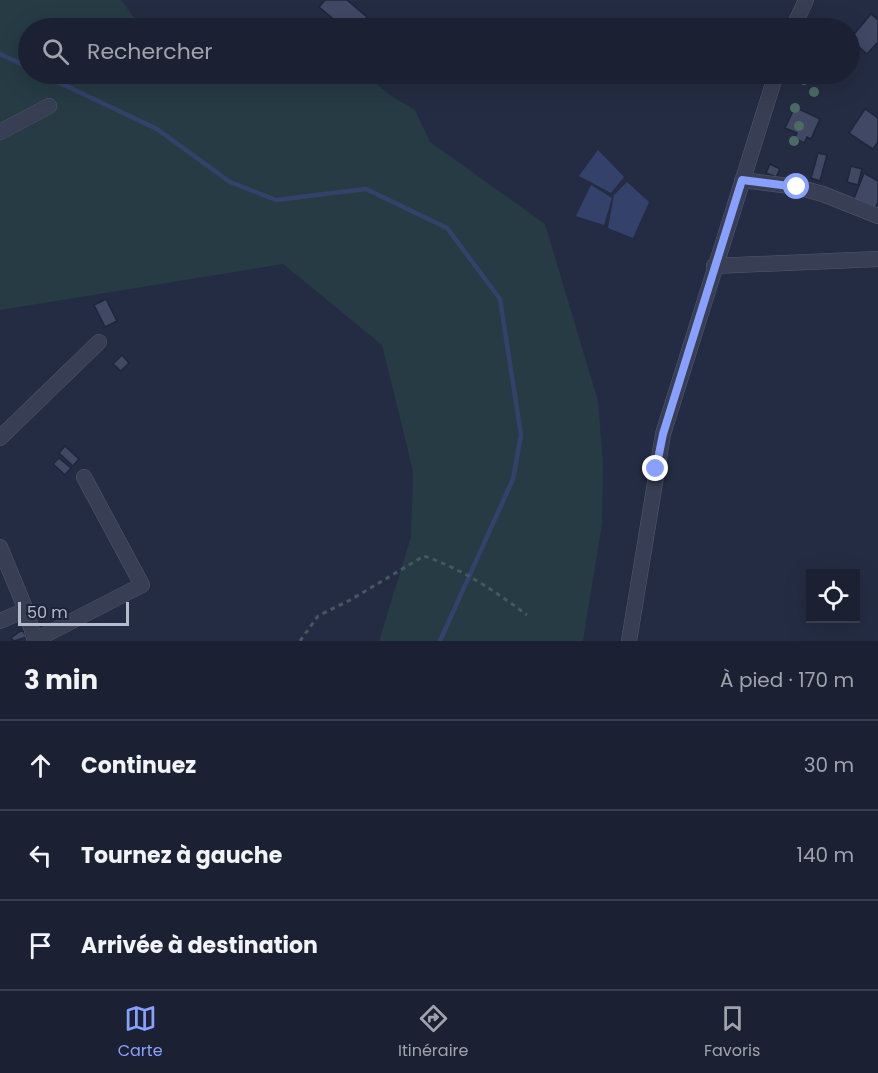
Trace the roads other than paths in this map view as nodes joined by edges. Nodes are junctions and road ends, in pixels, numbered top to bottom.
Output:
1 (806, 0) edge
2 (798, 18) edge
3 (774, 84) edge
4 (50, 106) dead end
5 (0, 132) edge
6 (742, 180) junction
7 (878, 216) edge
8 (878, 259) edge
9 (714, 266) junction
10 (99, 342) dead end
11 (0, 438) edge
12 (84, 477) dead end
13 (0, 547) edge
14 (26, 610) junction
15 (0, 621) edge
16 (35, 640) edge
17 (629, 641) edge

1 - 2 street
3 - 6 street
4 - 5 street
6 - 7 street
6 - 9 street
8 - 9 street
9 - 17 street
10 - 11 street
12 - 16 street
13 - 14 street
14 - 15 street
14 - 16 street

